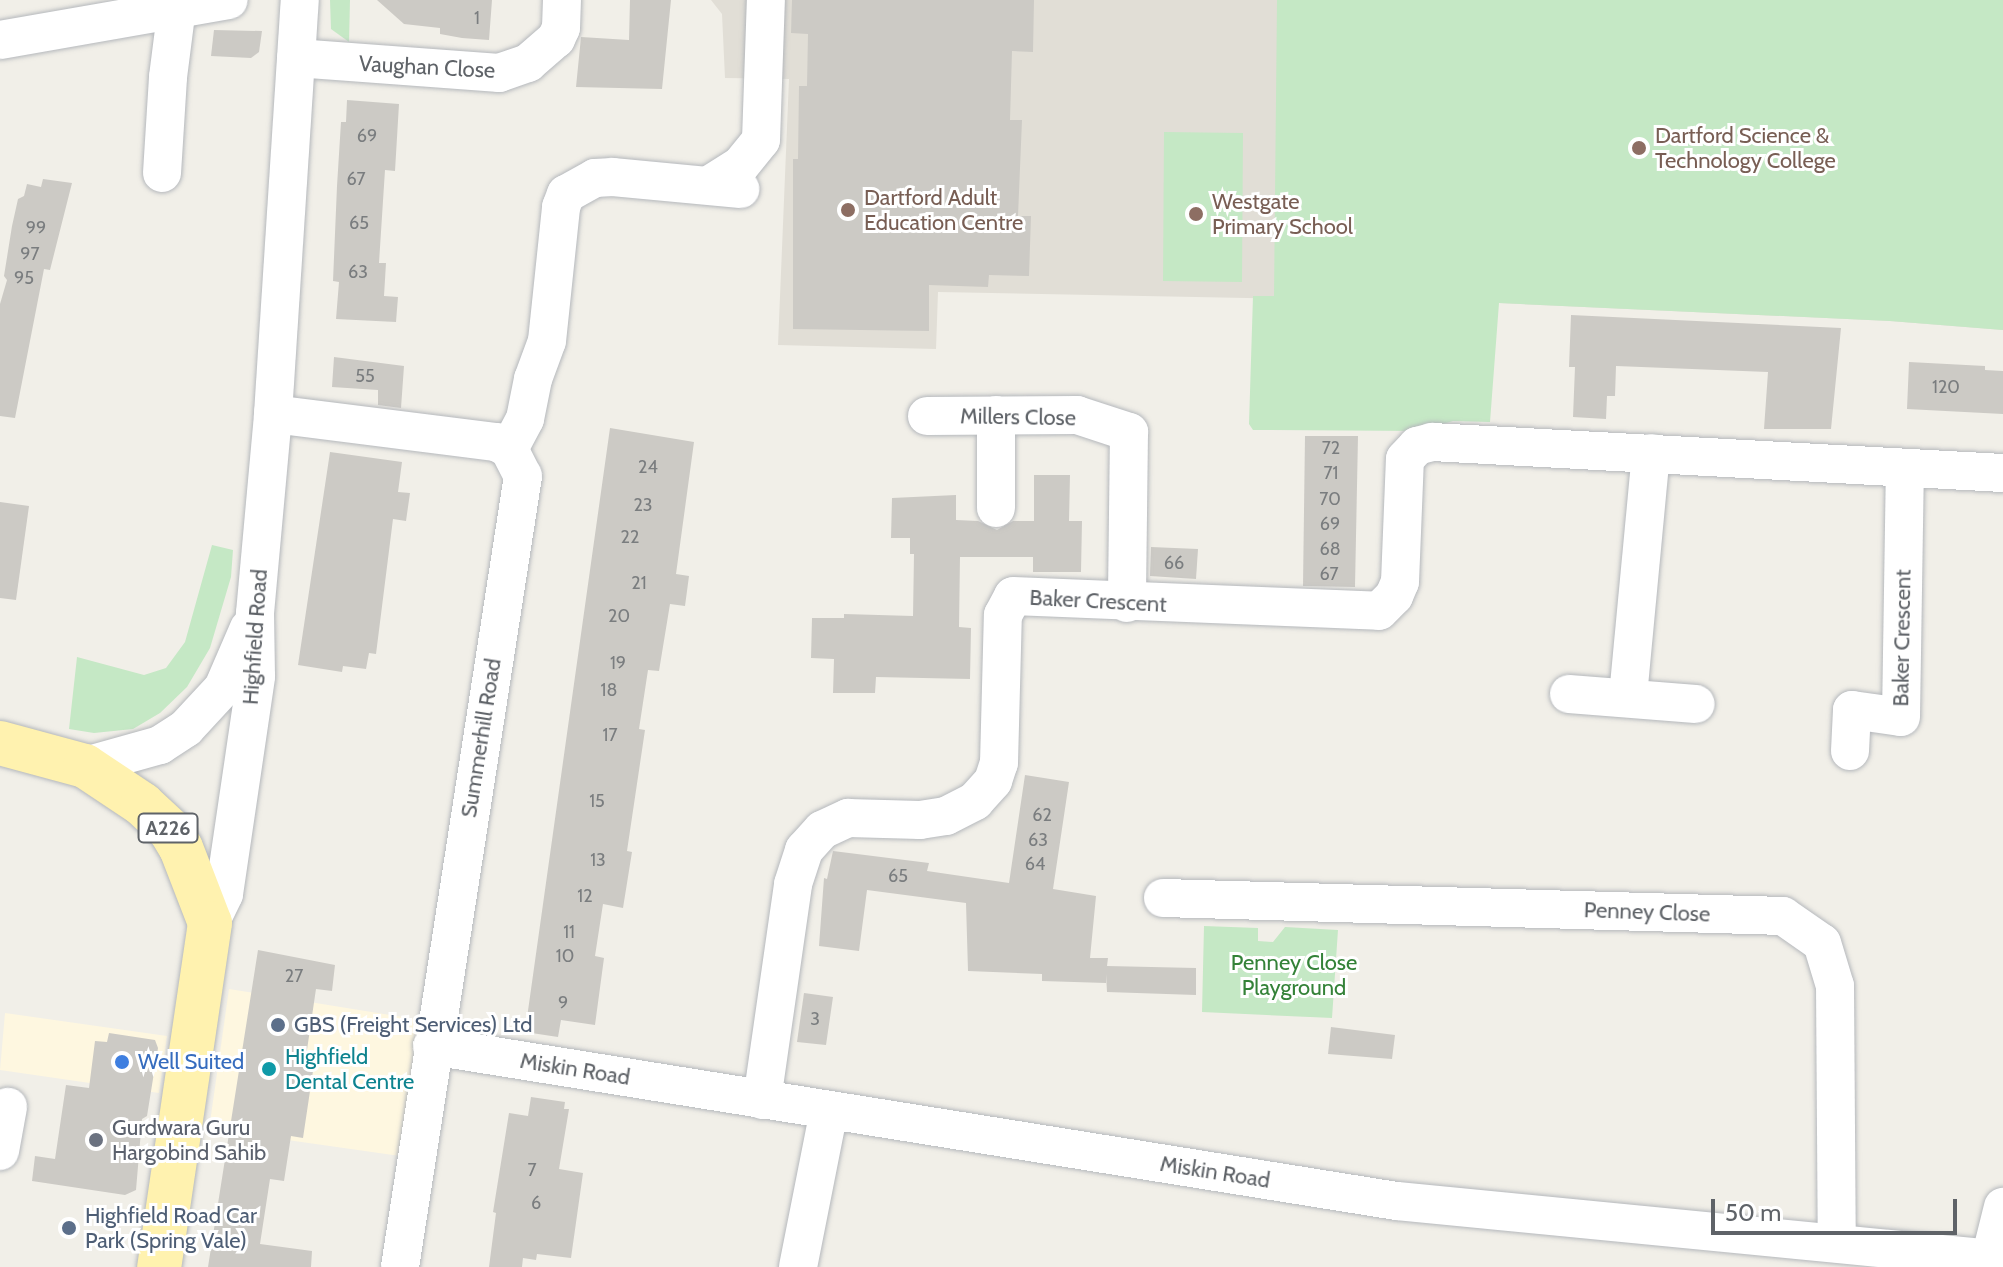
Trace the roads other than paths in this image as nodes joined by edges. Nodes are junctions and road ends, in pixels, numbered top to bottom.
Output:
1 (229, 0) edge
2 (300, 0) edge
3 (562, 0) edge
4 (766, 0) edge
5 (177, 7) junction
6 (2, 50) edge
7 (296, 58) junction
8 (162, 173) dead end
9 (273, 414) junction
10 (996, 415) junction
11 (927, 416) dead end
12 (509, 449) junction
13 (1651, 453) junction
14 (1905, 468) junction
15 (2003, 473) edge
16 (996, 508) dead end
17 (1127, 603) junction
18 (255, 613) junction
19 (1569, 694) dead end
20 (1628, 696) junction
21 (1696, 704) dead end
22 (0, 743) edge
23 (1850, 751) dead end
24 (85, 766) junction
25 (1163, 898) dead end
26 (210, 923) junction
27 (432, 1046) junction
28 (762, 1100) junction
29 (8, 1107) dead end
30 (829, 1111) junction
31 (0, 1151) edge
32 (2003, 1207) edge
33 (1837, 1243) junction
34 (1994, 1262) edge
35 (159, 1267) edge
36 (400, 1267) edge
37 (798, 1267) edge

1 - 5 street
2 - 7 street, Highfield Road
3 - 7 street, Vaughan Close
4 - 12 street
5 - 6 street
5 - 8 street
7 - 9 street, Highfield Road
9 - 12 street
9 - 18 street, Highfield Road
10 - 11 street, Millers Close
10 - 16 street
10 - 17 street, Millers Close
12 - 27 street, Summerhill Road
13 - 14 street, Baker Crescent
13 - 17 street, Baker Crescent
13 - 20 street
14 - 15 street, Baker Crescent
14 - 23 street, Baker Crescent
17 - 28 street, Baker Crescent
18 - 24 street
18 - 26 street, Highfield Road
19 - 20 street
20 - 21 street
22 - 24 main road, A226
24 - 26 main road, A226
25 - 33 street, Penney Close
26 - 35 main road, Highfield Road / A226
27 - 28 street, Miskin Road
27 - 36 street, Summerhill Road
28 - 30 street, Miskin Road
29 - 31 street
30 - 33 street, Miskin Road
30 - 37 street
32 - 34 street
33 - 34 street, Miskin Road

